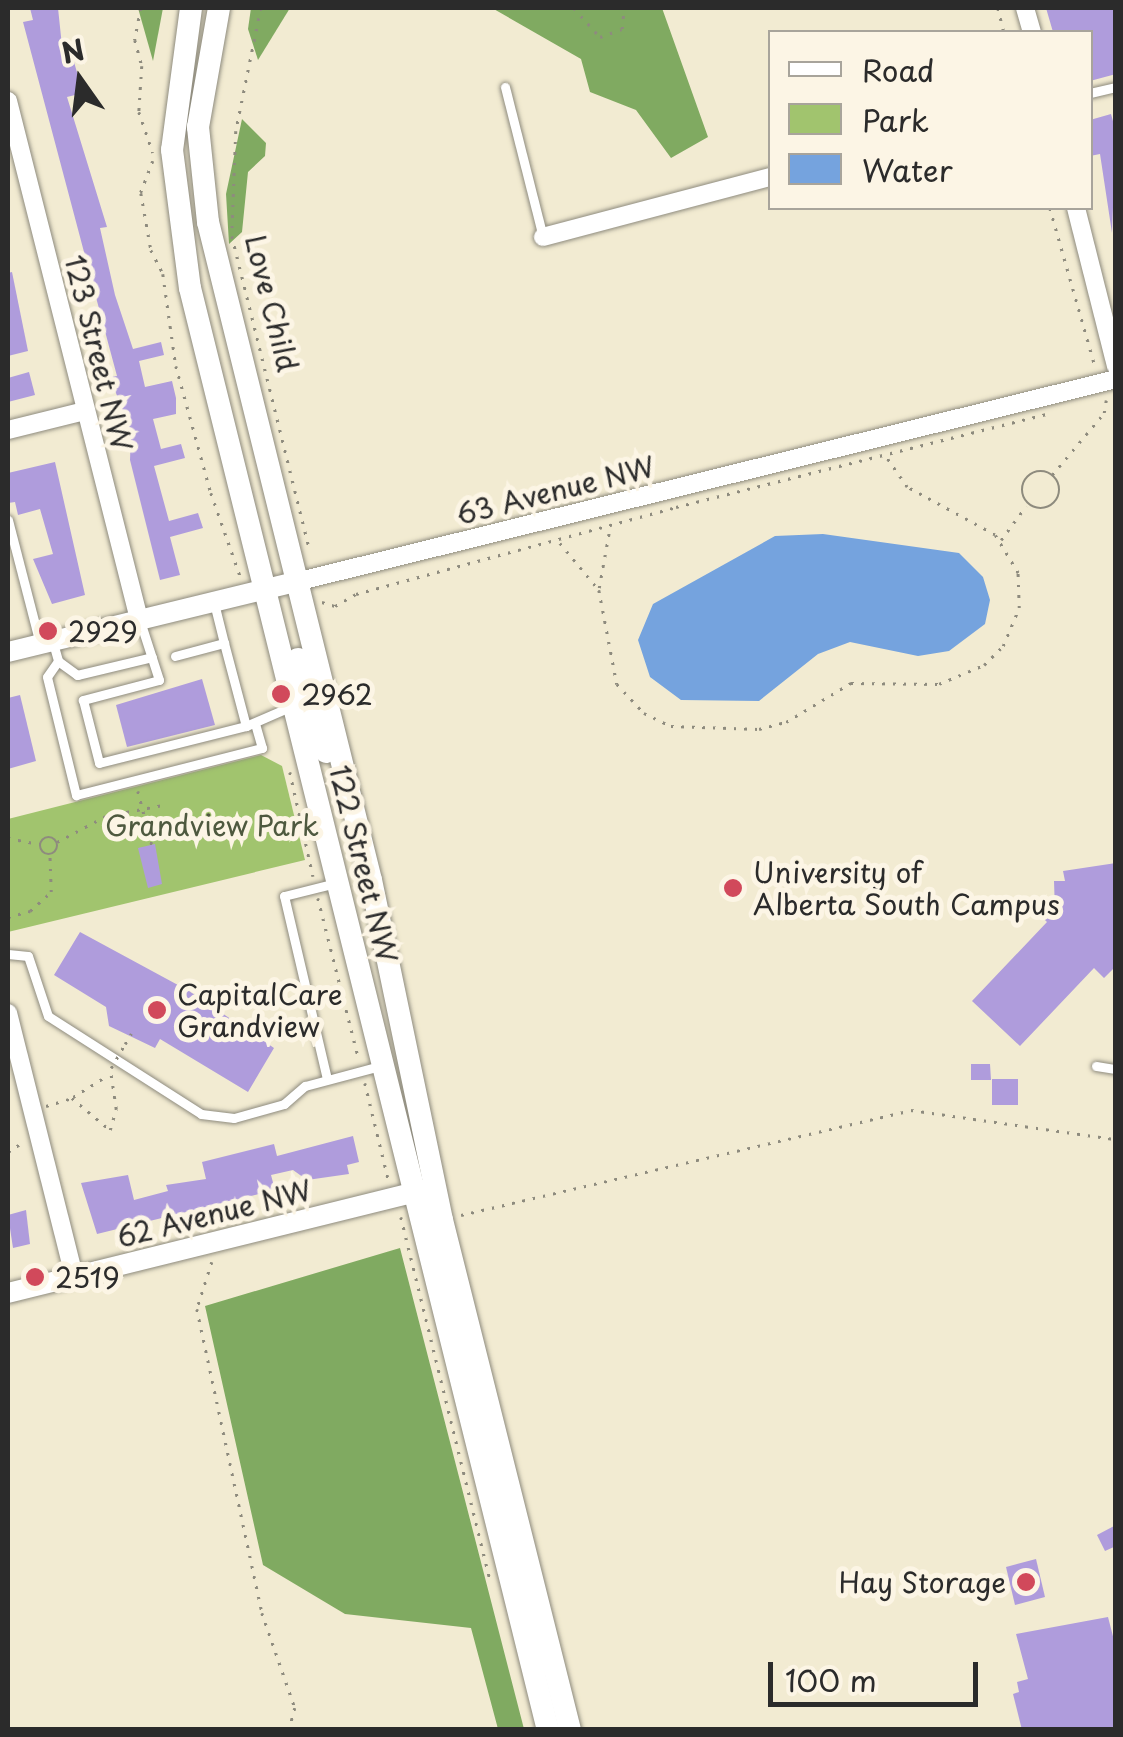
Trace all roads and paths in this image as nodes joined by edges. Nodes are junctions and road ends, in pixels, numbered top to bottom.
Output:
1 (191, 8) edge
2 (219, 8) edge
3 (261, 8) edge
4 (574, 8) edge
5 (624, 8) edge
6 (505, 88) dead end
7 (8, 101) edge
8 (768, 178) edge
9 (1051, 210) edge
10 (1077, 210) edge
11 (544, 237) joint
12 (1116, 366) edge
13 (1109, 380) edge
14 (1088, 404) dead end
15 (1069, 408) dead end
16 (85, 411) junction
17 (8, 430) edge
18 (885, 455) junction
19 (1052, 474) junction
20 (1027, 504) junction
21 (8, 520) edge
22 (610, 526) junction
23 (1000, 541) junction
24 (10, 542) edge
25 (559, 542) junction
26 (309, 547) dead end
27 (296, 582) junction
28 (266, 589) junction
29 (599, 590) junction
30 (213, 601) junction
31 (327, 602) dead end
32 (139, 619) junction
33 (224, 643) junction
34 (50, 649) junction
35 (8, 652) edge
36 (152, 656) junction
37 (175, 656) dead end
38 (77, 675) junction
39 (84, 700) junction
40 (294, 706) junction
41 (250, 725) junction
42 (290, 760) dead end
43 (136, 785) dead end
44 (163, 805) dead end
45 (143, 811) junction
46 (357, 824) junction
47 (8, 838) edge
48 (56, 842) junction
49 (40, 844) junction
50 (152, 845) dead end
51 (50, 855) junction
52 (327, 885) junction
53 (8, 918) edge
54 (8, 954) edge
55 (8, 1013) edge
56 (131, 1034) dead end
57 (1096, 1066) dead end
58 (372, 1068) junction
59 (1116, 1069) edge
60 (107, 1076) junction
61 (327, 1079) junction
62 (72, 1098) junction
63 (32, 1110) junction
64 (31, 1139) dead end
65 (1116, 1139) edge
66 (8, 1152) edge
67 (413, 1189) junction
68 (401, 1216) dead end
69 (442, 1220) junction
70 (213, 1241) junction
71 (74, 1276) junction
72 (8, 1293) edge
73 (490, 1578) dead end
74 (289, 1730) edge
75 (548, 1730) edge
76 (570, 1730) edge

1 - 28 main road, 122 Street NW
2 - 27 main road, 122 Street NW
3 - 26 path, Love Child
4 - 5 path
6 - 11 lane
7 - 16 street, 123 Street NW
8 - 11 street
9 - 13 path
10 - 12 street
13 - 27 street, 63 Avenue NW
14 - 19 path
15 - 18 path
16 - 17 street
16 - 32 street, 123 Street NW
18 - 22 path
18 - 23 path
19 - 20 path
19 - 20 path
20 - 23 path
21 - 24 lane
22 - 25 path
22 - 29 path
23 - 29 path
24 - 34 lane
25 - 29 path
25 - 31 path
27 - 28 street, 63 Avenue NW
27 - 46 main road, 122 Street NW
28 - 30 street, 63 Avenue NW
28 - 40 main road, 122 Street NW
28 - 46 main road
30 - 32 street, 63 Avenue NW
30 - 33 lane
32 - 34 street, 63 Avenue NW
32 - 36 lane
33 - 37 lane
33 - 41 lane
34 - 35 street, 63 Avenue NW
34 - 38 lane
34 - 41 lane
36 - 38 lane
36 - 39 lane
38 - 39 lane
39 - 41 lane
40 - 41 lane
40 - 52 main road, 122 Street NW
42 - 52 path
43 - 45 path
44 - 45 path
45 - 48 path
45 - 50 path
46 - 67 main road, 122 Street NW
47 - 49 path
48 - 49 path
48 - 51 path
49 - 51 path
51 - 53 path
52 - 58 main road, 122 Street NW
52 - 58 path
52 - 61 lane
54 - 61 lane
55 - 63 street
56 - 60 path, bridge
57 - 59 lane
58 - 61 lane
58 - 67 main road, 122 Street NW
58 - 67 path
60 - 62 path
60 - 62 path
62 - 63 path
63 - 71 street
64 - 66 path
65 - 69 path
67 - 69 main road, 122 Street NW
67 - 70 street, 62 Avenue NW
67 - 75 main road, 122 Street NW
68 - 73 path
69 - 76 main road, 122 Street NW
70 - 71 street, 62 Avenue NW
70 - 74 path
71 - 72 street, 62 Avenue NW

